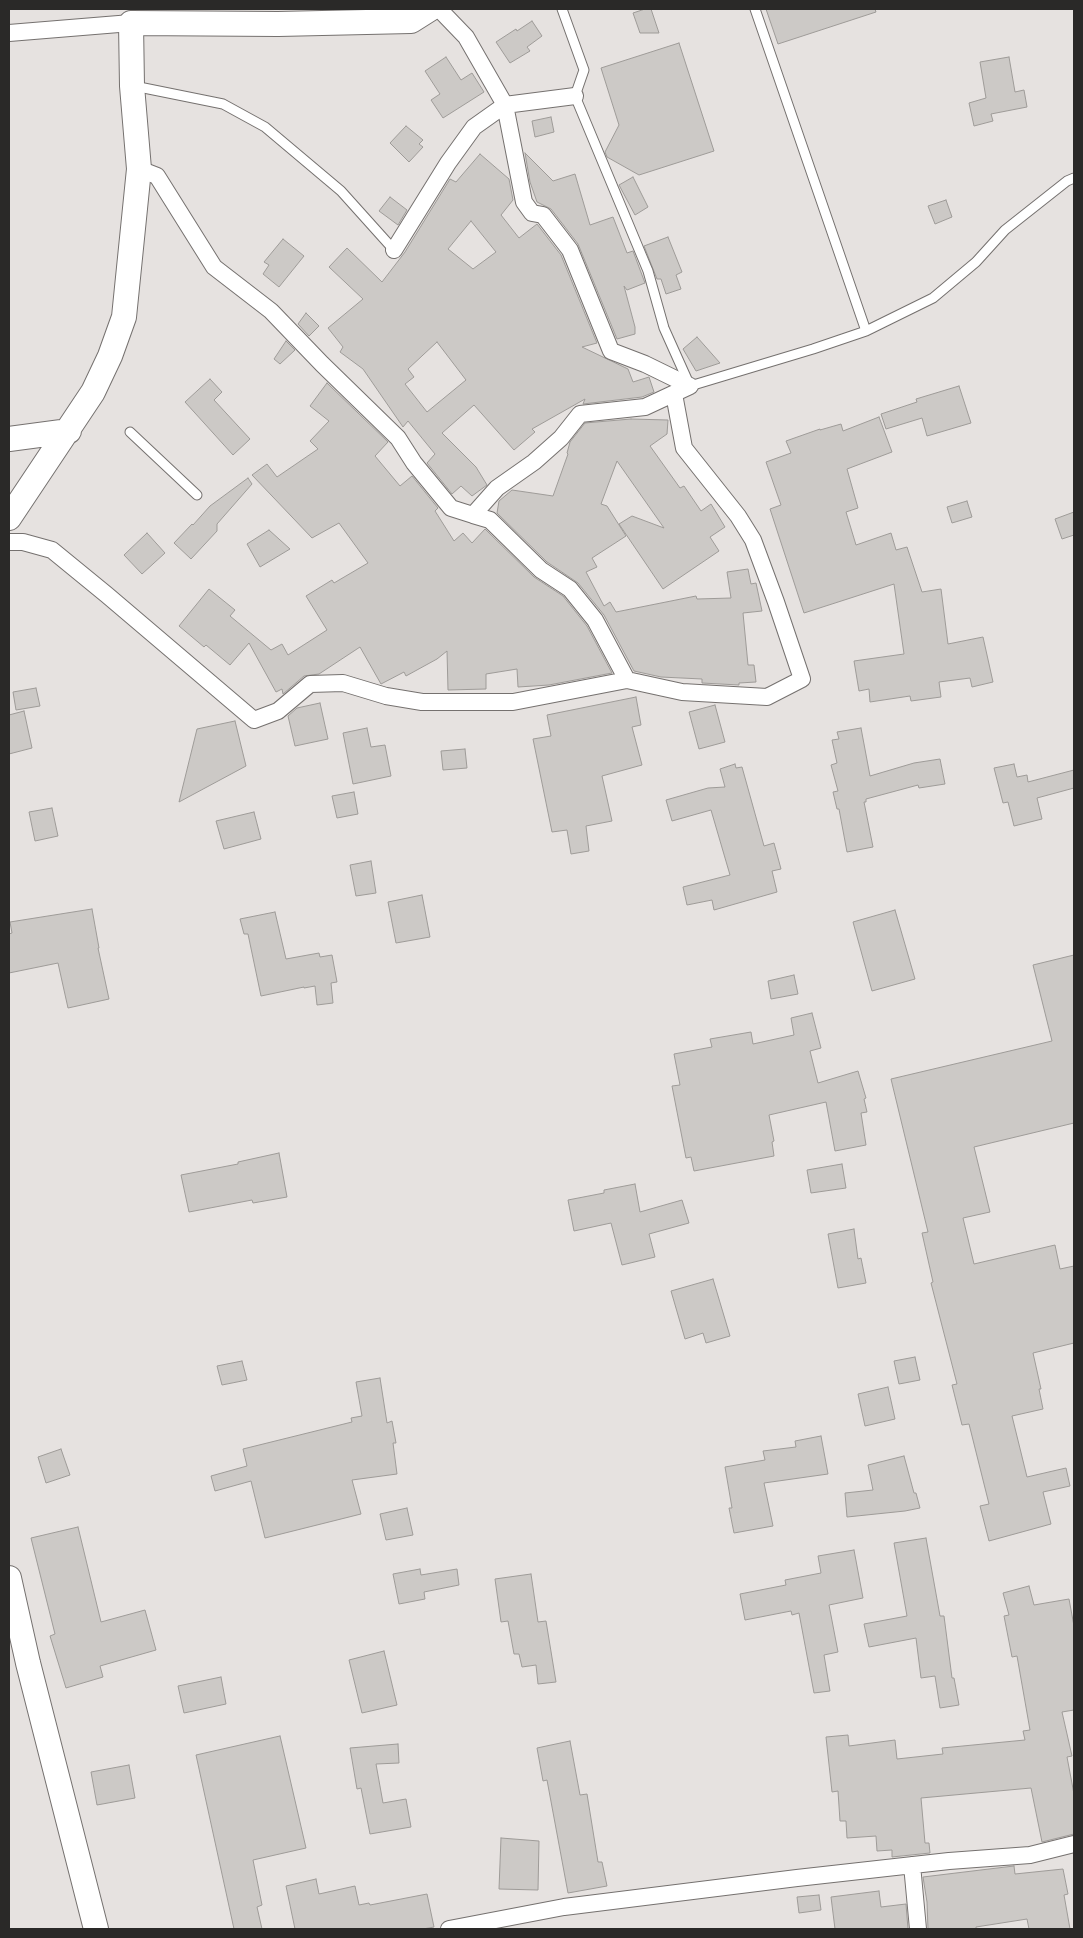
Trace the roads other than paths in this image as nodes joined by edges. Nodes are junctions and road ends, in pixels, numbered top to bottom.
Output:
1 (430, 9) edge
2 (439, 9) edge
3 (562, 9) edge
4 (755, 9) edge
5 (130, 16) edge
6 (9, 27) edge
7 (9, 34) edge
8 (132, 86) junction
9 (575, 96) junction
10 (506, 105) junction
11 (139, 169) junction
12 (1074, 178) edge
13 (394, 250) joint
14 (866, 331) junction
15 (690, 386) junction
16 (674, 394) junction
17 (69, 431) junction
18 (130, 432) dead end
19 (9, 439) edge
20 (197, 495) dead end
21 (473, 515) junction
22 (9, 518) edge
23 (9, 542) edge
24 (626, 680) junction
25 (9, 1578) edge
26 (1074, 1844) edge
27 (912, 1865) junction
28 (96, 1929) edge
29 (449, 1929) edge
30 (918, 1929) edge

1 - 5 street
2 - 10 street
3 - 9 lane
4 - 14 lane
5 - 6 street
5 - 7 street
5 - 8 street
8 - 11 street
8 - 13 lane
9 - 10 street
9 - 15 lane
10 - 13 street
10 - 15 street
11 - 17 street
11 - 21 street
12 - 14 lane
14 - 15 lane
15 - 16 street
16 - 21 street
16 - 24 street
17 - 19 street
17 - 22 street
18 - 20 lane
21 - 24 street
23 - 24 street
25 - 28 street
26 - 27 street
27 - 29 street
27 - 30 street

